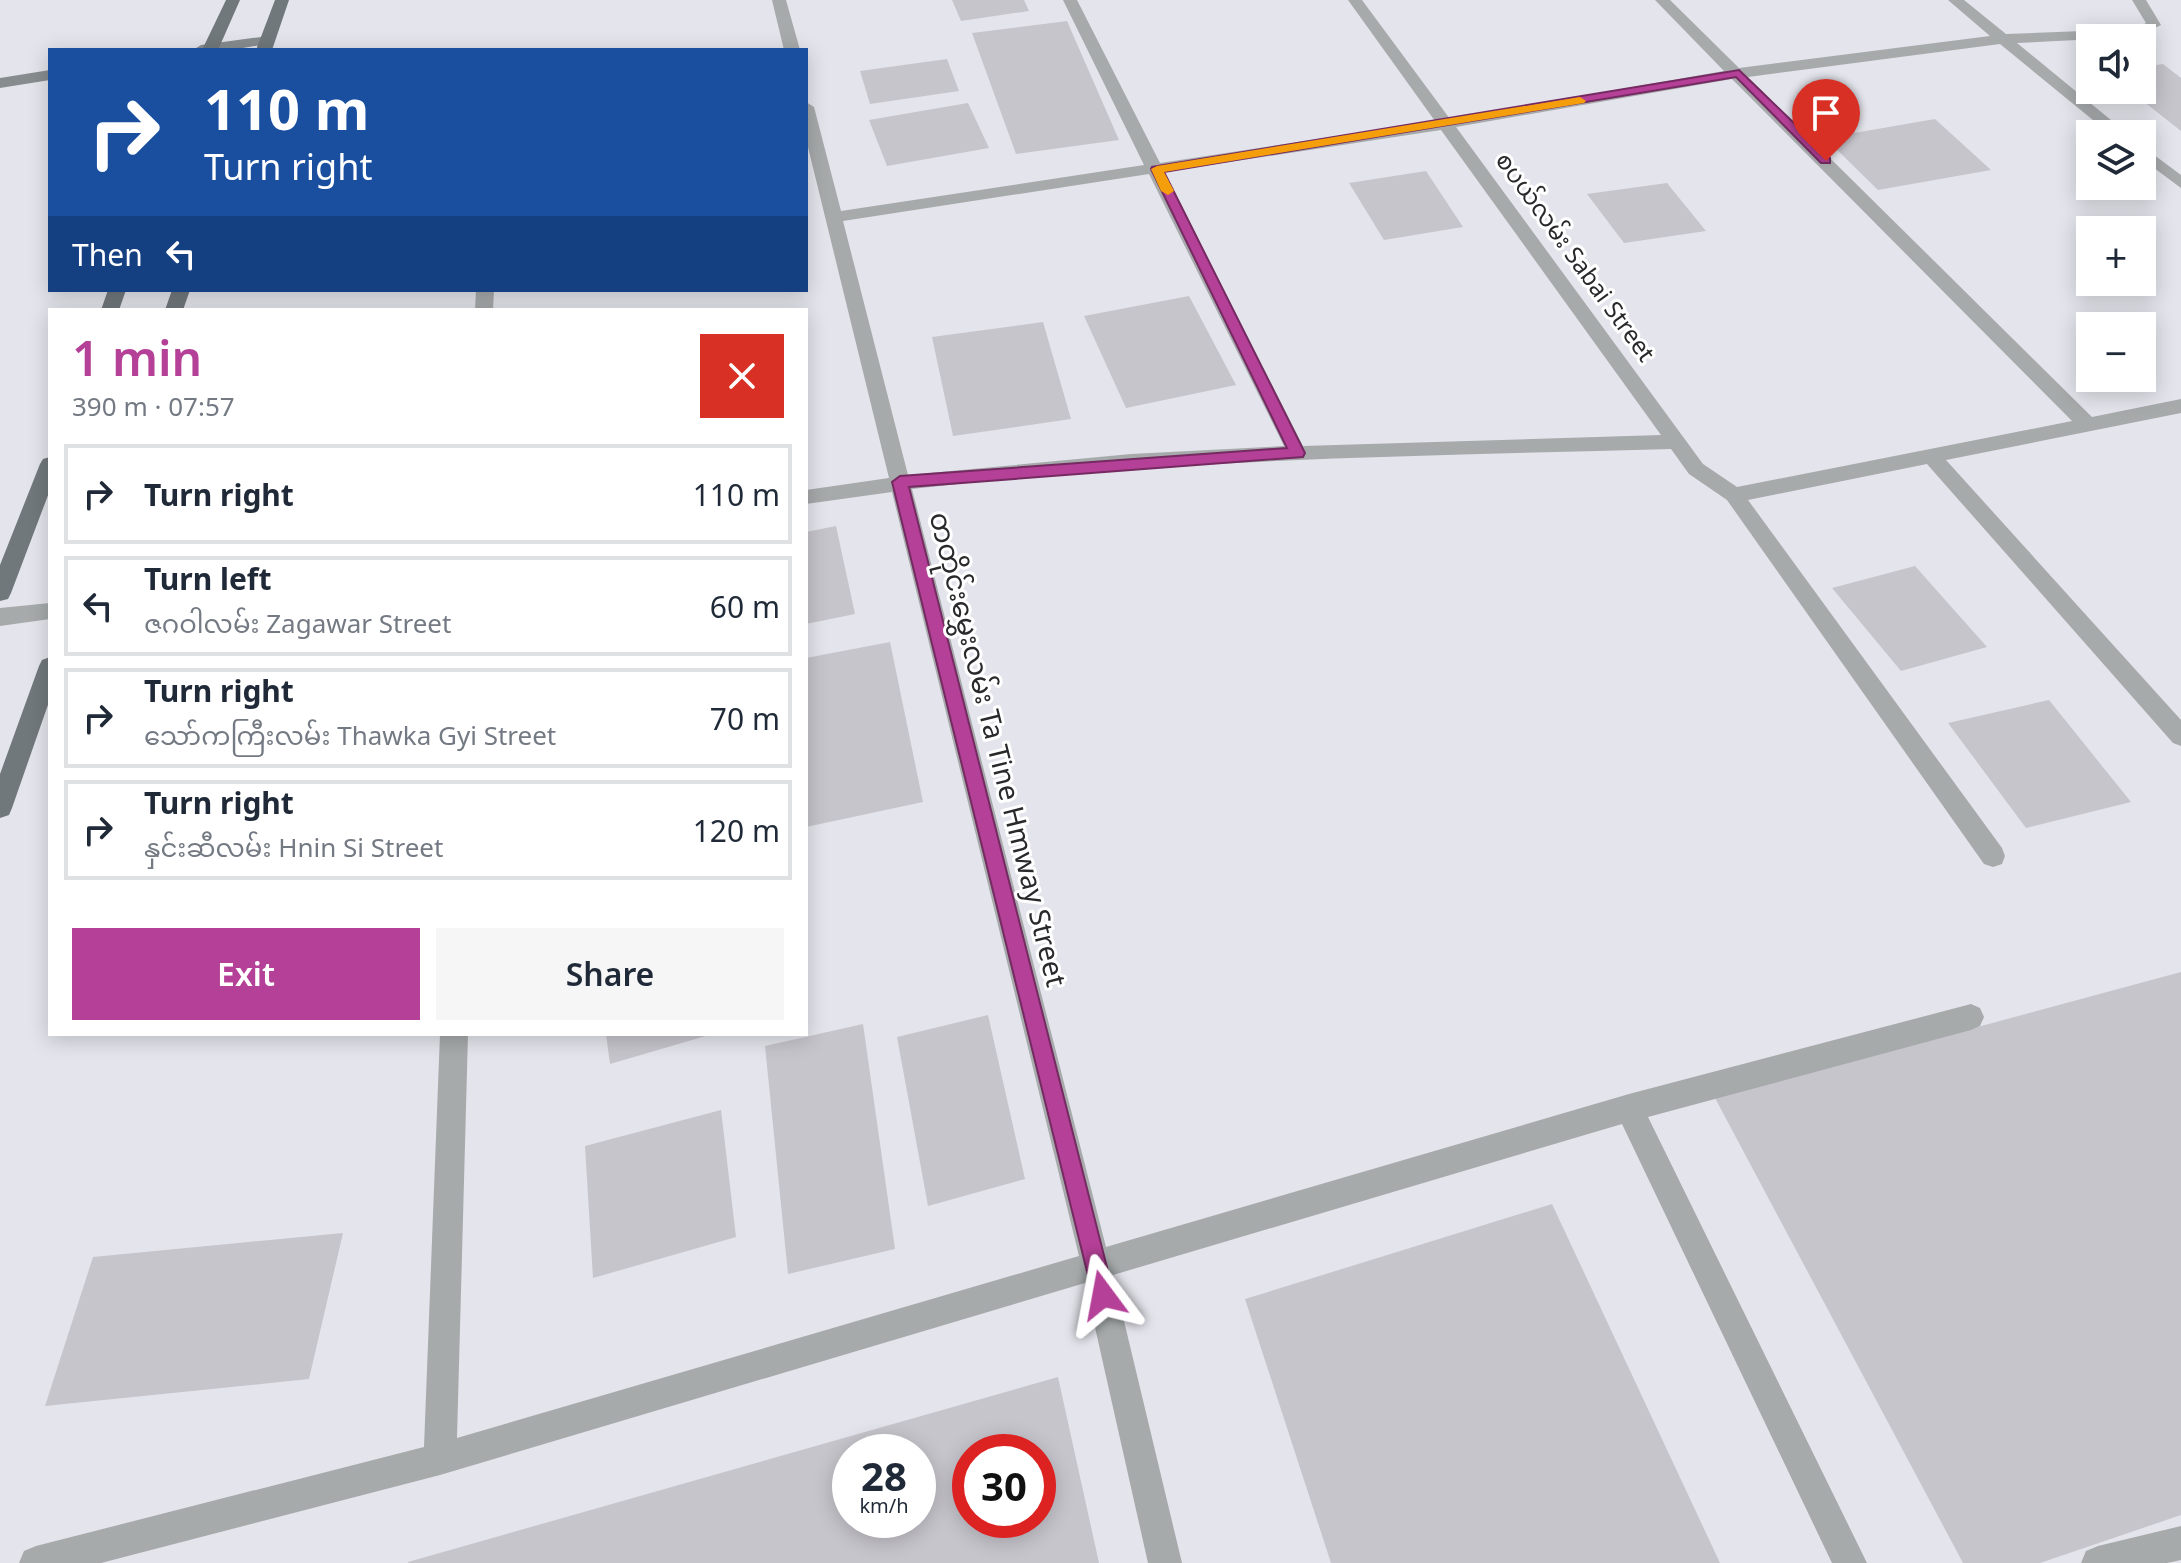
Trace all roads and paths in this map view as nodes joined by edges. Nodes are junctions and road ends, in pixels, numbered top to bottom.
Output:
1 (233, 0) edge
2 (282, 0) edge
3 (779, 0) edge
4 (1070, 0) edge
5 (1355, 0) edge
6 (1662, 0) edge
7 (1955, 0) edge
8 (2139, 0) edge
9 (2003, 39) junction
10 (266, 45) edge
11 (208, 48) edge
12 (222, 48) edge
13 (791, 48) edge
14 (1739, 73) junction
15 (48, 75) edge
16 (0, 83) edge
17 (808, 115) edge
18 (2103, 120) edge
19 (1447, 124) junction
20 (2156, 162) edge
21 (1157, 169) junction
22 (2181, 183) edge
23 (834, 217) junction
24 (2181, 406) edge
25 (2086, 423) junction
26 (1676, 442) junction
27 (1297, 453) junction
28 (1933, 458) junction
29 (48, 469) edge
30 (900, 482) junction
31 (1734, 495) junction
32 (808, 497) edge
33 (0, 593) edge
34 (48, 611) edge
35 (0, 617) edge
36 (48, 672) edge
37 (2181, 736) edge
38 (0, 808) edge
39 (1993, 856) dead end
40 (1971, 1017) dead end
41 (454, 1036) edge
42 (1629, 1108) junction
43 (1096, 1266) junction
44 (440, 1459) junction
45 (2178, 1550) edge
46 (36, 1563) edge
47 (1165, 1563) edge
48 (1850, 1563) edge
49 (2098, 1563) edge

1 - 11 main road
2 - 10 main road
3 - 13 street
4 - 21 street
5 - 19 street, စပယ်လမ်း Sabai Street
6 - 14 street
7 - 9 street
8 - 9 street
9 - 14 street
9 - 18 street
10 - 12 main road
14 - 19 street
14 - 25 street
15 - 16 main road
17 - 23 street, တတိုင်းမွှေးလမ်း Ta Tine Hmway Street
19 - 21 street
19 - 26 street, စပယ်လမ်း Sabai Street
20 - 22 street
21 - 23 street
21 - 27 street
23 - 30 street, တတိုင်းမွှေးလမ်း Ta Tine Hmway Street
24 - 25 street
25 - 28 street
26 - 27 street
26 - 31 street, စပယ်လမ်း Sabai Street
27 - 30 street
28 - 31 street
28 - 37 street
29 - 33 main road
30 - 32 street
30 - 43 street, တတိုင်းမွှေးလမ်း Ta Tine Hmway Street
31 - 39 street, စပယ်လမ်း Sabai Street
34 - 35 street
36 - 38 main road
40 - 42 street
41 - 44 street
42 - 43 street
42 - 48 street
43 - 44 street
43 - 47 street, တတိုင်းမွှေးလမ်း Ta Tine Hmway Street
44 - 46 street
45 - 49 street

